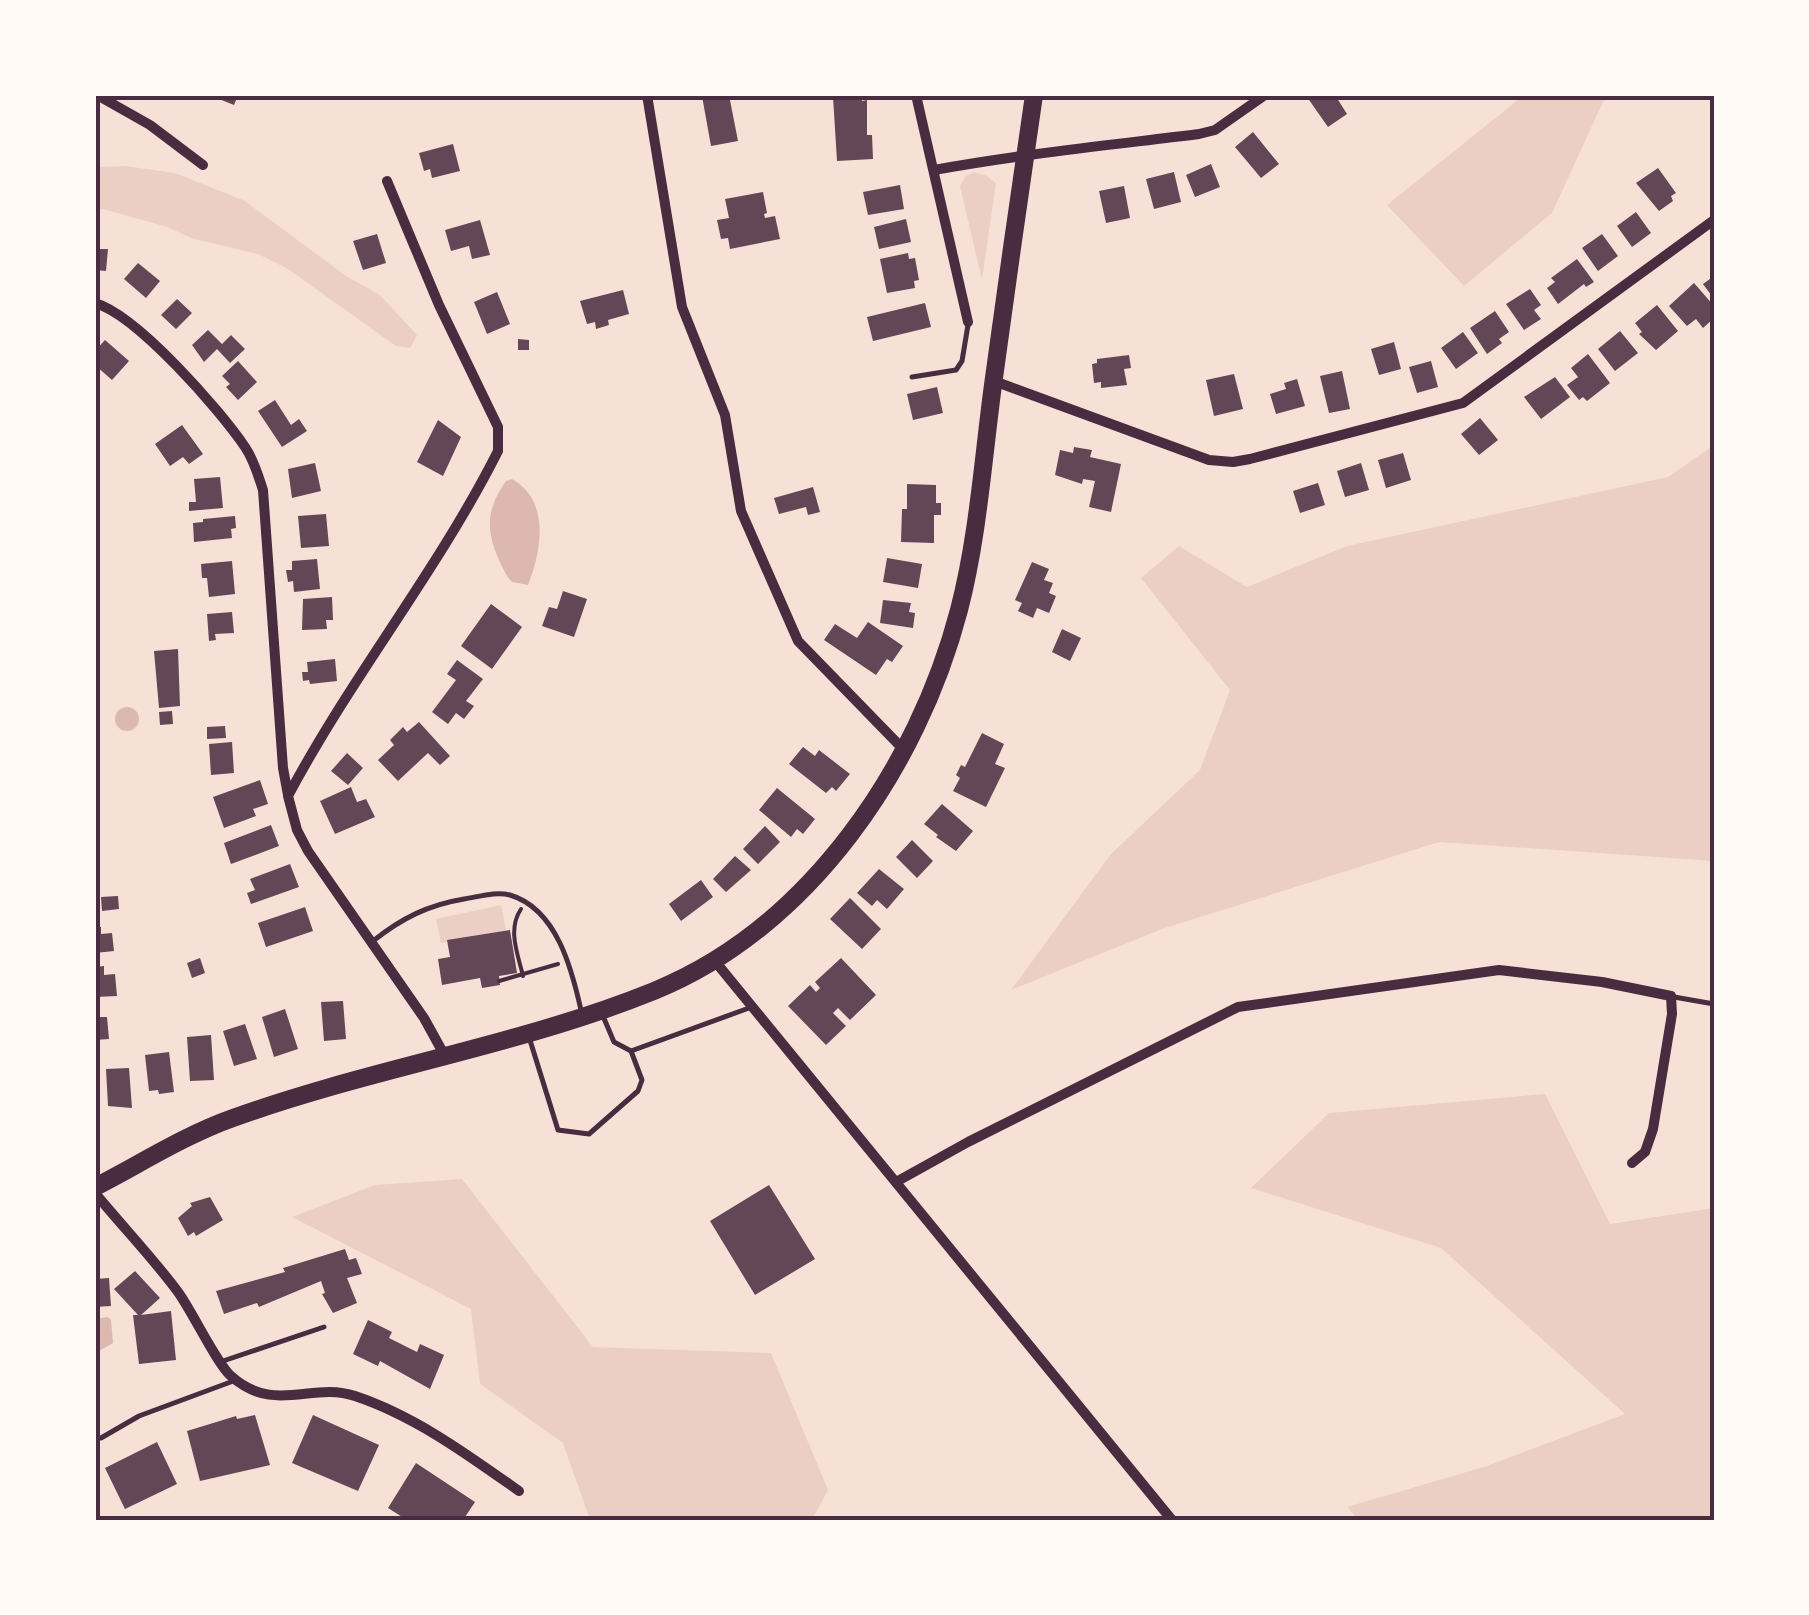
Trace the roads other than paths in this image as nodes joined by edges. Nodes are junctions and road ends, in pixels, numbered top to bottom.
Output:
1 (97, 95) edge
2 (647, 95) edge
3 (916, 95) edge
4 (1034, 95) edge
5 (1266, 95) edge
6 (1026, 153) junction
7 (204, 165) dead end
8 (934, 170) junction
9 (388, 181) dead end
10 (1714, 220) edge
11 (95, 303) edge
12 (968, 322) joint
13 (912, 378) dead end
14 (994, 381) junction
15 (903, 749) junction
16 (288, 796) junction
17 (371, 943) junction
18 (714, 960) junction
19 (1671, 996) junction
20 (1714, 1004) edge
21 (752, 1006) junction
22 (592, 1014) junction
23 (528, 1032) junction
24 (631, 1052) junction
25 (446, 1058) junction
26 (1632, 1163) dead end
27 (896, 1182) junction
28 (95, 1190) edge
29 (324, 1327) dead end
30 (222, 1362) junction
31 (236, 1379) junction
32 (101, 1438) dead end
33 (519, 1490) dead end
34 (1172, 1520) edge

1 - 7 street
2 - 15 street
3 - 8 street
4 - 6 main road
5 - 6 street
6 - 8 street
6 - 14 main road
8 - 12 street
9 - 16 street
10 - 14 street
11 - 16 street
12 - 13 lane
14 - 15 main road
15 - 18 main road
16 - 17 street
17 - 22 lane
17 - 25 street
18 - 21 street
18 - 22 main road
19 - 20 lane
19 - 26 street
19 - 27 street
21 - 24 lane
21 - 27 street
22 - 23 main road
22 - 24 lane
23 - 24 lane
23 - 25 main road
25 - 28 main road
27 - 34 street
28 - 30 street
29 - 30 lane
30 - 31 street
31 - 32 lane
31 - 33 street

